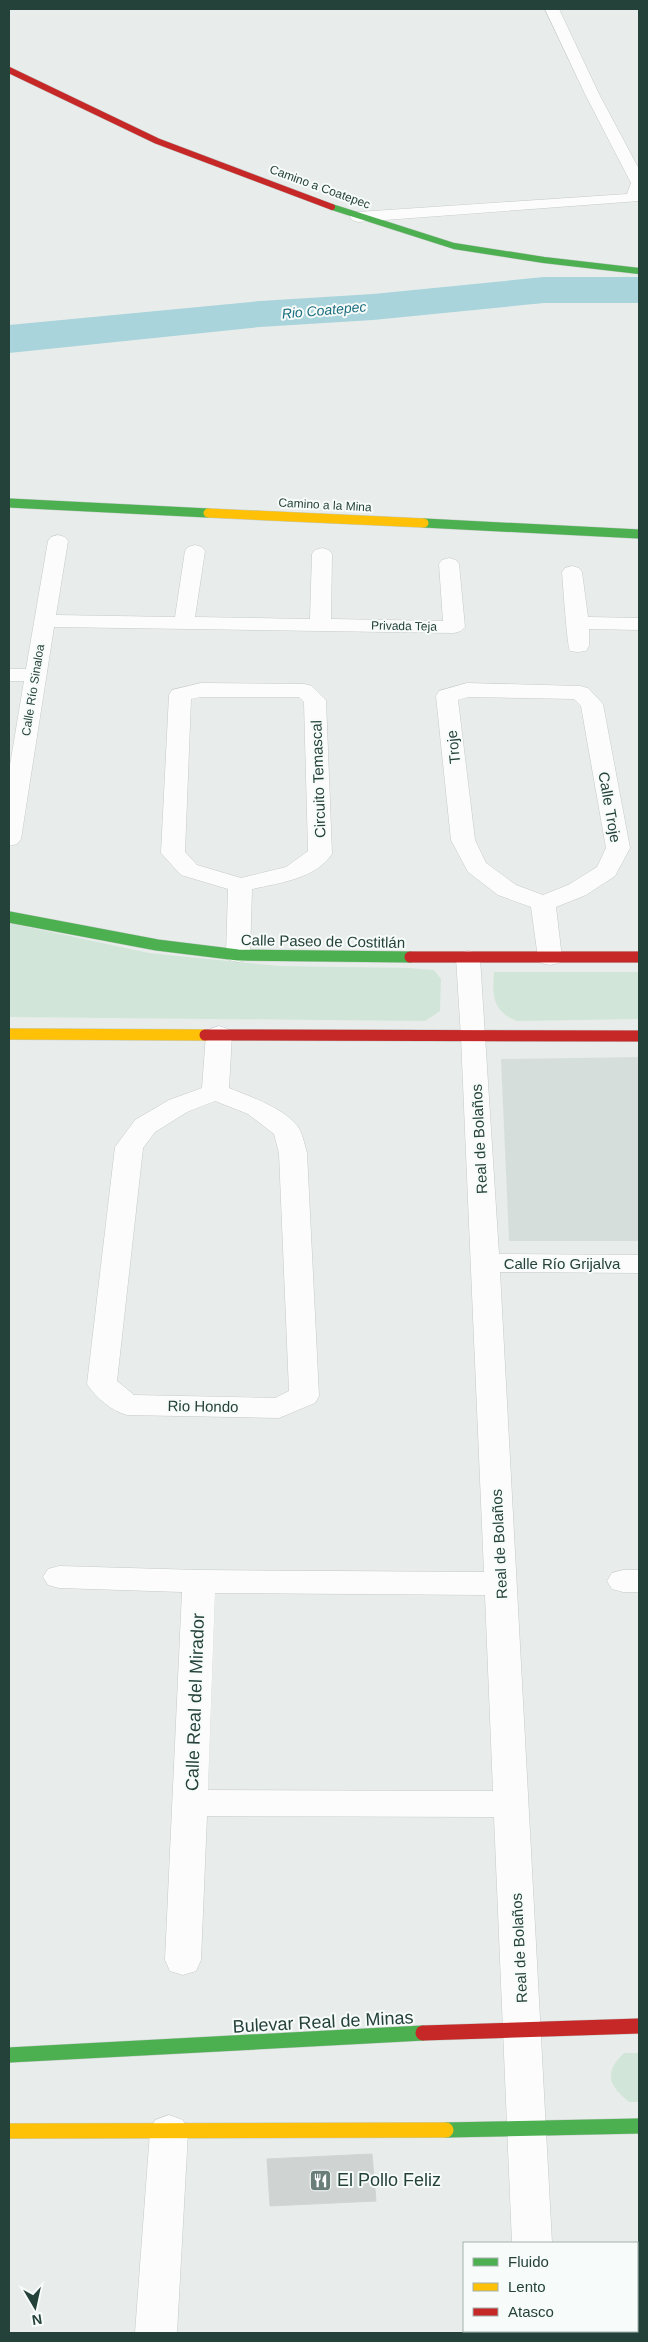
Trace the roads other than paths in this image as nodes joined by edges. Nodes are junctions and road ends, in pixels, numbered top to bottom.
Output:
1 (552, 9) edge
2 (9, 70) edge
3 (636, 197) edge
4 (358, 217) junction
5 (639, 271) edge
6 (9, 503) edge
7 (639, 534) edge
8 (58, 541) dead end
9 (195, 551) dead end
10 (322, 554) dead end
11 (449, 564) dead end
12 (572, 572) dead end
13 (45, 621) junction
14 (184, 623) junction
15 (578, 623) junction
16 (639, 624) edge
17 (320, 625) junction
18 (578, 646) dead end
19 (9, 675) edge
20 (36, 675) junction
21 (592, 704) joint
22 (9, 839) edge
23 (240, 885) junction
24 (543, 903) junction
25 (9, 917) edge
26 (238, 955) junction
27 (639, 957) edge
28 (468, 958) junction
29 (550, 958) junction
30 (9, 1034) edge
31 (219, 1034) junction
32 (639, 1036) edge
33 (474, 1037) junction
34 (215, 1092) junction
35 (486, 1263) junction
36 (639, 1264) edge
37 (59, 1577) dead end
38 (199, 1582) junction
39 (501, 1584) junction
40 (191, 1803) junction
41 (512, 1804) junction
42 (182, 1960) dead end
43 (639, 2026) edge
44 (522, 2028) junction
45 (9, 2055) edge
46 (639, 2126) edge
47 (527, 2130) junction
48 (9, 2131) edge
49 (169, 2132) junction
50 (532, 2242) edge
51 (156, 2333) edge

1 - 3 street
2 - 4 main road, Camino a Coatepec
3 - 4 street
4 - 5 main road, Camino a Coatepec
6 - 7 main road, Camino a la Mina
8 - 13 street, Calle Río Sinaloa
9 - 14 street
10 - 17 street
11 - 17 street, Privada Teja
12 - 15 street
13 - 14 street, Privada Teja
13 - 20 street, Calle Río Sinaloa
14 - 17 street, Privada Teja
15 - 16 street
15 - 18 street
19 - 20 street
20 - 22 street, Calle Río Sinaloa
21 - 24 street, Calle Troje
21 - 24 street, Troje
23 - 23 street, Circuito Temascal
23 - 26 street
24 - 29 street
25 - 26 main road, Calle Paseo de Costitlán
26 - 28 main road, Calle Paseo de Costitlán
27 - 29 main road, Calle Paseo de Costitlán
28 - 29 main road, Calle Paseo de Costitlán
28 - 33 street, Real de Bolaños
30 - 31 main road
31 - 33 main road
31 - 34 street
32 - 33 main road
33 - 35 street, Real de Bolaños
34 - 34 street, Rio Hondo
35 - 36 street, Calle Río Grijalva
35 - 39 street, Real de Bolaños
37 - 38 street
38 - 39 street
38 - 40 street, Calle Real del Mirador
39 - 41 street, Real de Bolaños
40 - 41 street, Calle Real del Mirador
40 - 42 street
41 - 44 street, Real de Bolaños
43 - 44 main road, Bulevar Real de Minas
44 - 45 main road, Bulevar Real de Minas
44 - 47 street, Real de Bolaños
46 - 47 main road
47 - 49 main road
47 - 50 street, Real de Bolaños
48 - 49 main road
49 - 51 street

